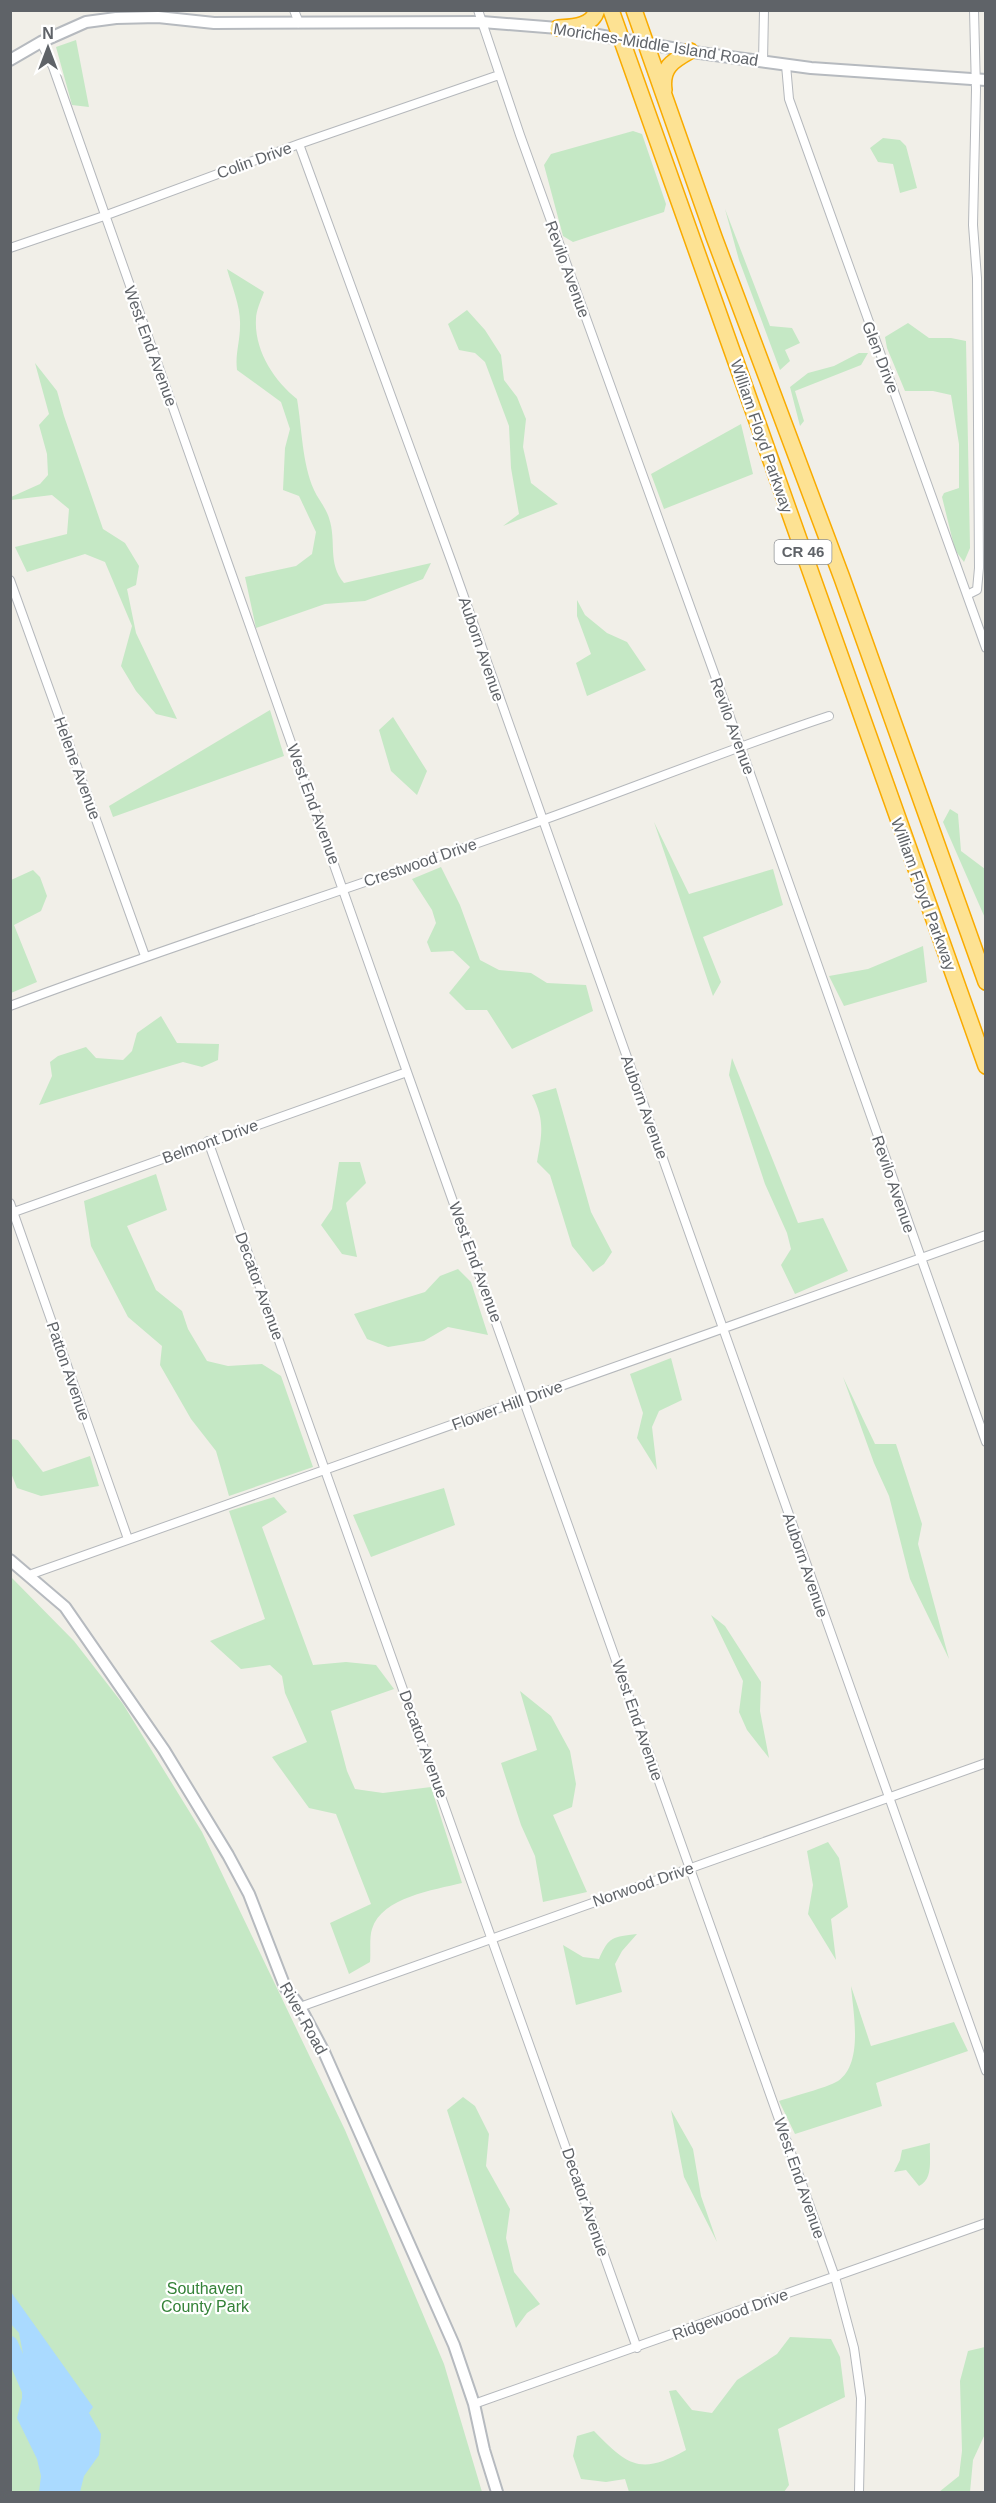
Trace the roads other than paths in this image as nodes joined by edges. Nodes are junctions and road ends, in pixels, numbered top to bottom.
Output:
1 (294, 10) edge
2 (478, 10) edge
3 (597, 10) edge
4 (611, 10) edge
5 (634, 10) edge
6 (764, 10) edge
7 (974, 10) edge
8 (482, 22) junction
9 (299, 23) junction
10 (558, 28) junction
11 (621, 39) junction
12 (42, 42) junction
13 (644, 42) junction
14 (690, 51) junction
15 (10, 60) edge
16 (763, 62) junction
17 (786, 64) junction
18 (499, 75) junction
19 (980, 80) edge
20 (667, 105) junction
21 (299, 144) junction
22 (104, 216) junction
23 (10, 248) edge
24 (10, 580) edge
25 (967, 595) junction
26 (986, 648) edge
27 (829, 716) dead end
28 (740, 745) junction
29 (543, 820) junction
30 (344, 888) junction
31 (145, 956) junction
32 (986, 982) edge
33 (10, 1006) edge
34 (986, 1066) edge
35 (407, 1072) junction
36 (208, 1141) junction
37 (10, 1203) edge
38 (14, 1212) junction
39 (986, 1235) edge
40 (920, 1258) junction
41 (723, 1329) junction
42 (525, 1399) junction
43 (986, 1442) edge
44 (326, 1470) junction
45 (128, 1539) junction
46 (10, 1560) edge
47 (29, 1575) junction
48 (986, 1763) edge
49 (888, 1797) junction
50 (690, 1868) junction
51 (493, 1937) junction
52 (300, 2007) junction
53 (986, 2071) edge
54 (986, 2223) edge
55 (835, 2277) junction
56 (636, 2348) junction
57 (474, 2404) junction
58 (497, 2493) edge
59 (859, 2493) edge

1 - 9 street
2 - 8 street, Revilo Avenue
3 - 10 highway
4 - 11 highway, William Floyd Parkway / CR 46
5 - 13 highway, William Floyd Parkway / CR 46
6 - 16 street
7 - 19 street
8 - 9 street, Moriches-Middle Island Road
8 - 10 street, Moriches-Middle Island Road
8 - 18 street, Revilo Avenue
9 - 12 street, Moriches-Middle Island Road
10 - 11 street, Moriches-Middle Island Road
11 - 13 street, Moriches-Middle Island Road
11 - 34 highway, William Floyd Parkway / CR 46
12 - 15 street, Moriches-Middle Island Road
12 - 22 street, West End Avenue
13 - 14 street, Moriches-Middle Island Road
13 - 20 highway, William Floyd Parkway / CR 46
14 - 16 street, Moriches-Middle Island Road
14 - 20 highway
16 - 17 street, Moriches-Middle Island Road
17 - 19 street, Moriches-Middle Island Road
17 - 25 street, Glen Drive
18 - 21 street, Colin Drive
18 - 28 street, Revilo Avenue
19 - 25 street
20 - 32 highway, William Floyd Parkway / CR 46
21 - 22 street, Colin Drive
21 - 29 street, Auborn Avenue
22 - 23 street, Colin Drive
22 - 30 street, West End Avenue
24 - 31 street, Helene Avenue
25 - 26 street, Glen Drive
27 - 28 street, Crestwood Drive
28 - 29 street, Crestwood Drive
28 - 40 street, Revilo Avenue
29 - 30 street, Crestwood Drive
29 - 41 street, Auborn Avenue
30 - 31 street, Crestwood Drive
30 - 35 street, West End Avenue
31 - 33 street, Crestwood Drive
35 - 36 street, Belmont Drive
35 - 42 street, West End Avenue
36 - 38 street, Belmont Drive
36 - 44 street, Decator Avenue
37 - 38 street, Patton Avenue
38 - 45 street, Patton Avenue
39 - 40 street, Flower Hill Drive
40 - 41 street, Flower Hill Drive
40 - 43 street, Revilo Avenue
41 - 42 street, Flower Hill Drive
41 - 49 street, Auborn Avenue
42 - 44 street, Flower Hill Drive
42 - 50 street, West End Avenue
44 - 45 street, Flower Hill Drive
44 - 51 street, Decator Avenue
45 - 47 street, Flower Hill Drive
46 - 47 street, River Road
47 - 52 street, River Road
48 - 49 street, Norwood Drive
49 - 50 street, Norwood Drive
49 - 53 street, Auborn Avenue
50 - 51 street, Norwood Drive
50 - 55 street, West End Avenue
51 - 52 street, Norwood Drive
51 - 56 street, Decator Avenue
52 - 57 street, River Road
54 - 55 street, Ridgewood Drive
55 - 56 street, Ridgewood Drive
55 - 59 street, West End Avenue
56 - 57 street, Ridgewood Drive
57 - 58 street, River Road

